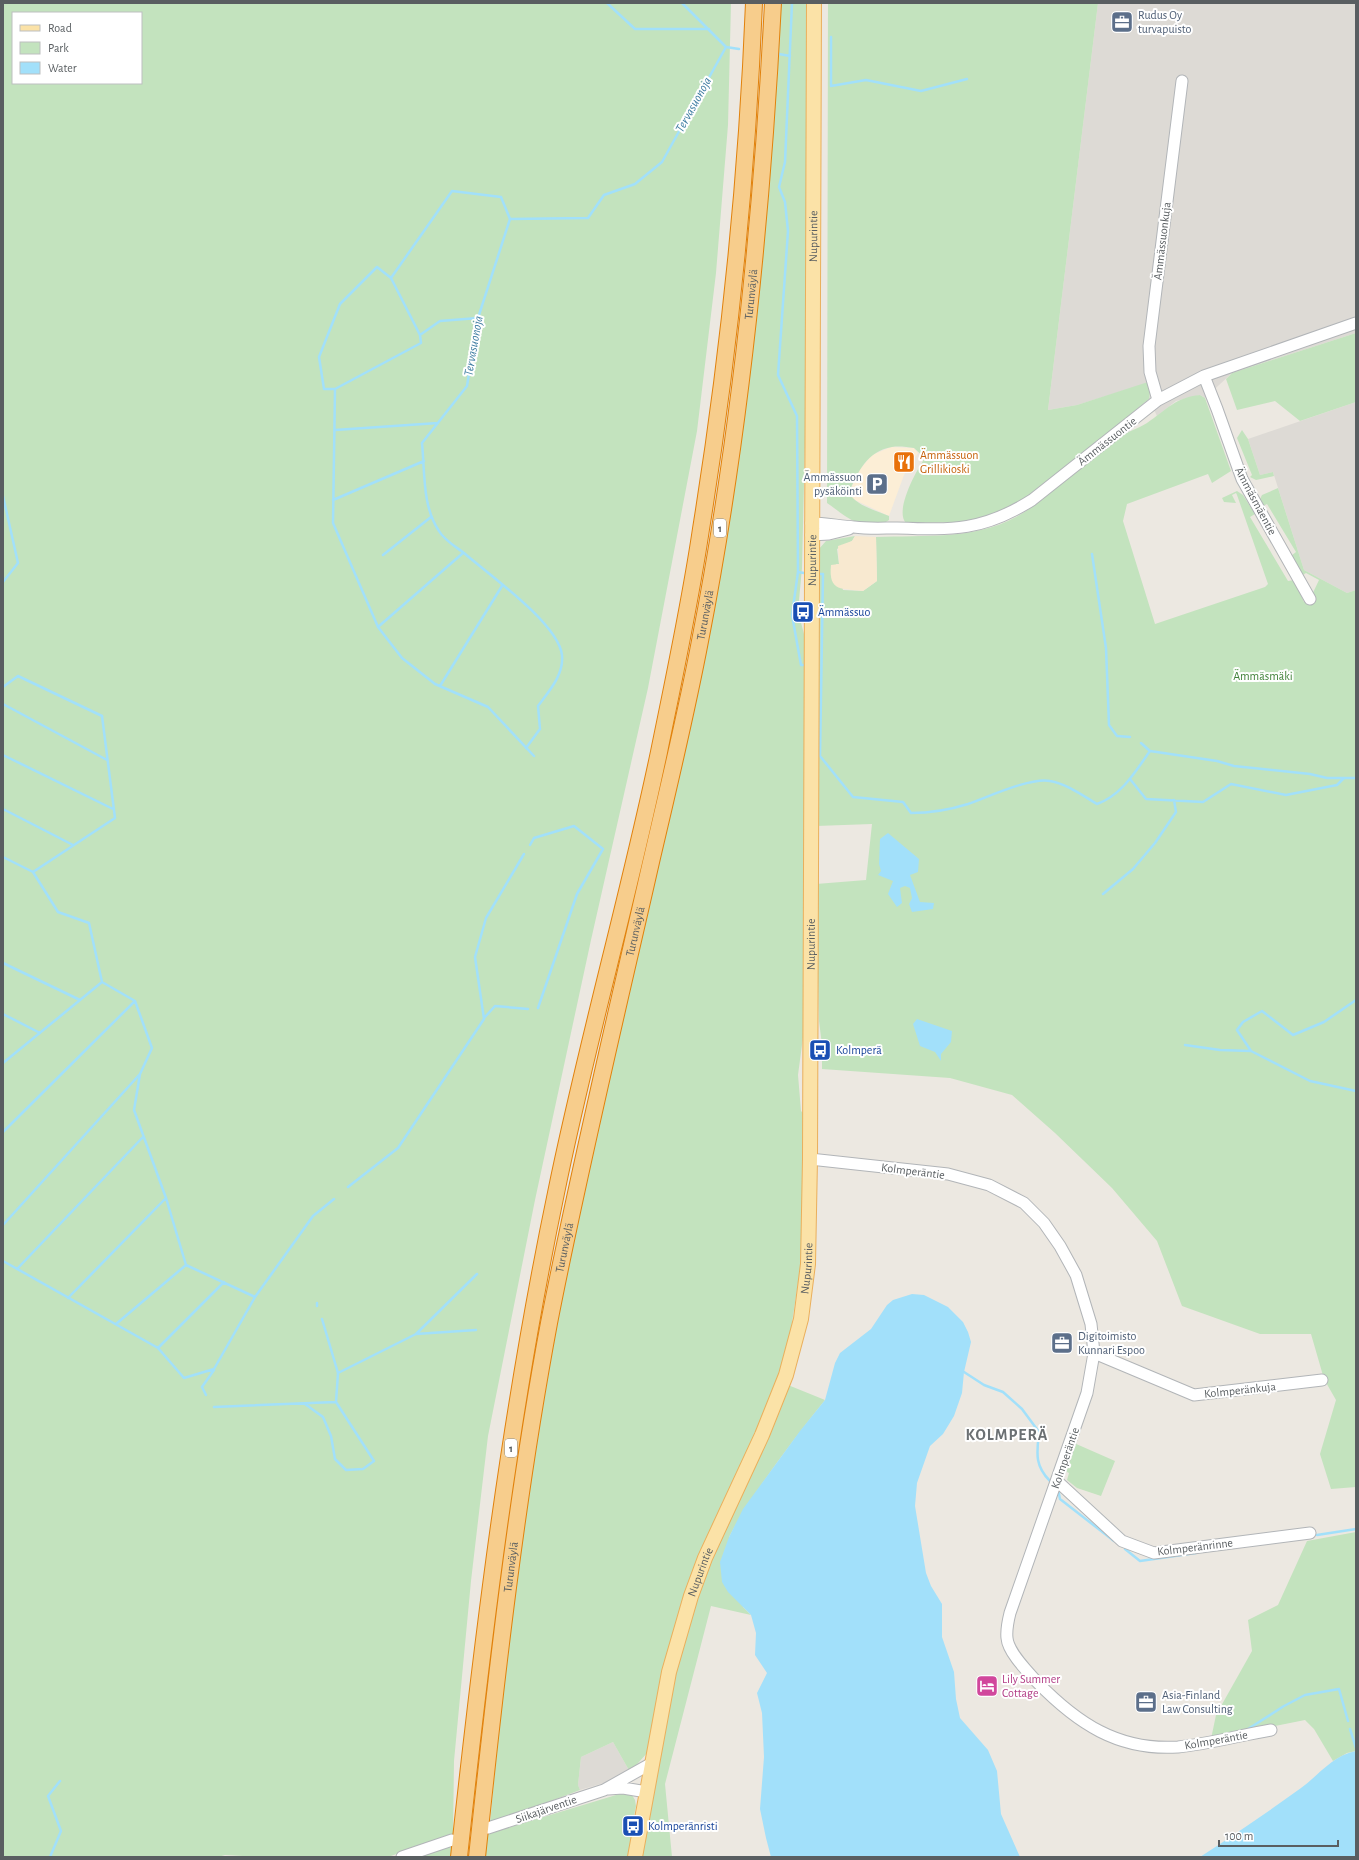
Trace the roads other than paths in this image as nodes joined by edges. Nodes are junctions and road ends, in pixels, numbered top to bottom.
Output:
1 (754, 3) edge
2 (773, 3) edge
3 (814, 3) edge
4 (1182, 81) dead end
5 (1356, 323) edge
6 (1204, 376) junction
7 (1158, 400) junction
8 (811, 529) junction
9 (1310, 599) dead end
10 (810, 1159) junction
11 (1094, 1353) junction
12 (1322, 1380) dead end
13 (1057, 1481) junction
14 (1310, 1533) dead end
15 (1271, 1730) dead end
16 (652, 1763) junction
17 (604, 1790) junction
18 (647, 1792) junction
19 (488, 1828) dead end
20 (452, 1840) dead end
21 (402, 1857) edge
22 (459, 1857) edge
23 (477, 1857) edge
24 (635, 1857) edge

1 - 22 highway, Turunväylä / 1
2 - 23 highway, Turunväylä / 1
3 - 8 main road, Nupurintie
4 - 7 street, Ämmässuonkuja
5 - 6 street, Ämmässuontie
6 - 7 street, Ämmässuontie
6 - 9 street, Ämmäsmäentie
7 - 8 street, Ämmässuontie
8 - 10 main road, Nupurintie
10 - 11 street, Kolmperäntie
10 - 16 main road, Nupurintie
11 - 12 street, Kolmperänkuja
11 - 13 street, Kolmperäntie
13 - 14 street, Kolmperänrinne
13 - 15 street, Kolmperäntie
16 - 17 street
16 - 18 main road, Nupurintie
17 - 18 street
17 - 19 street, Siikajärventie
18 - 24 main road, Nupurintie
20 - 21 street

